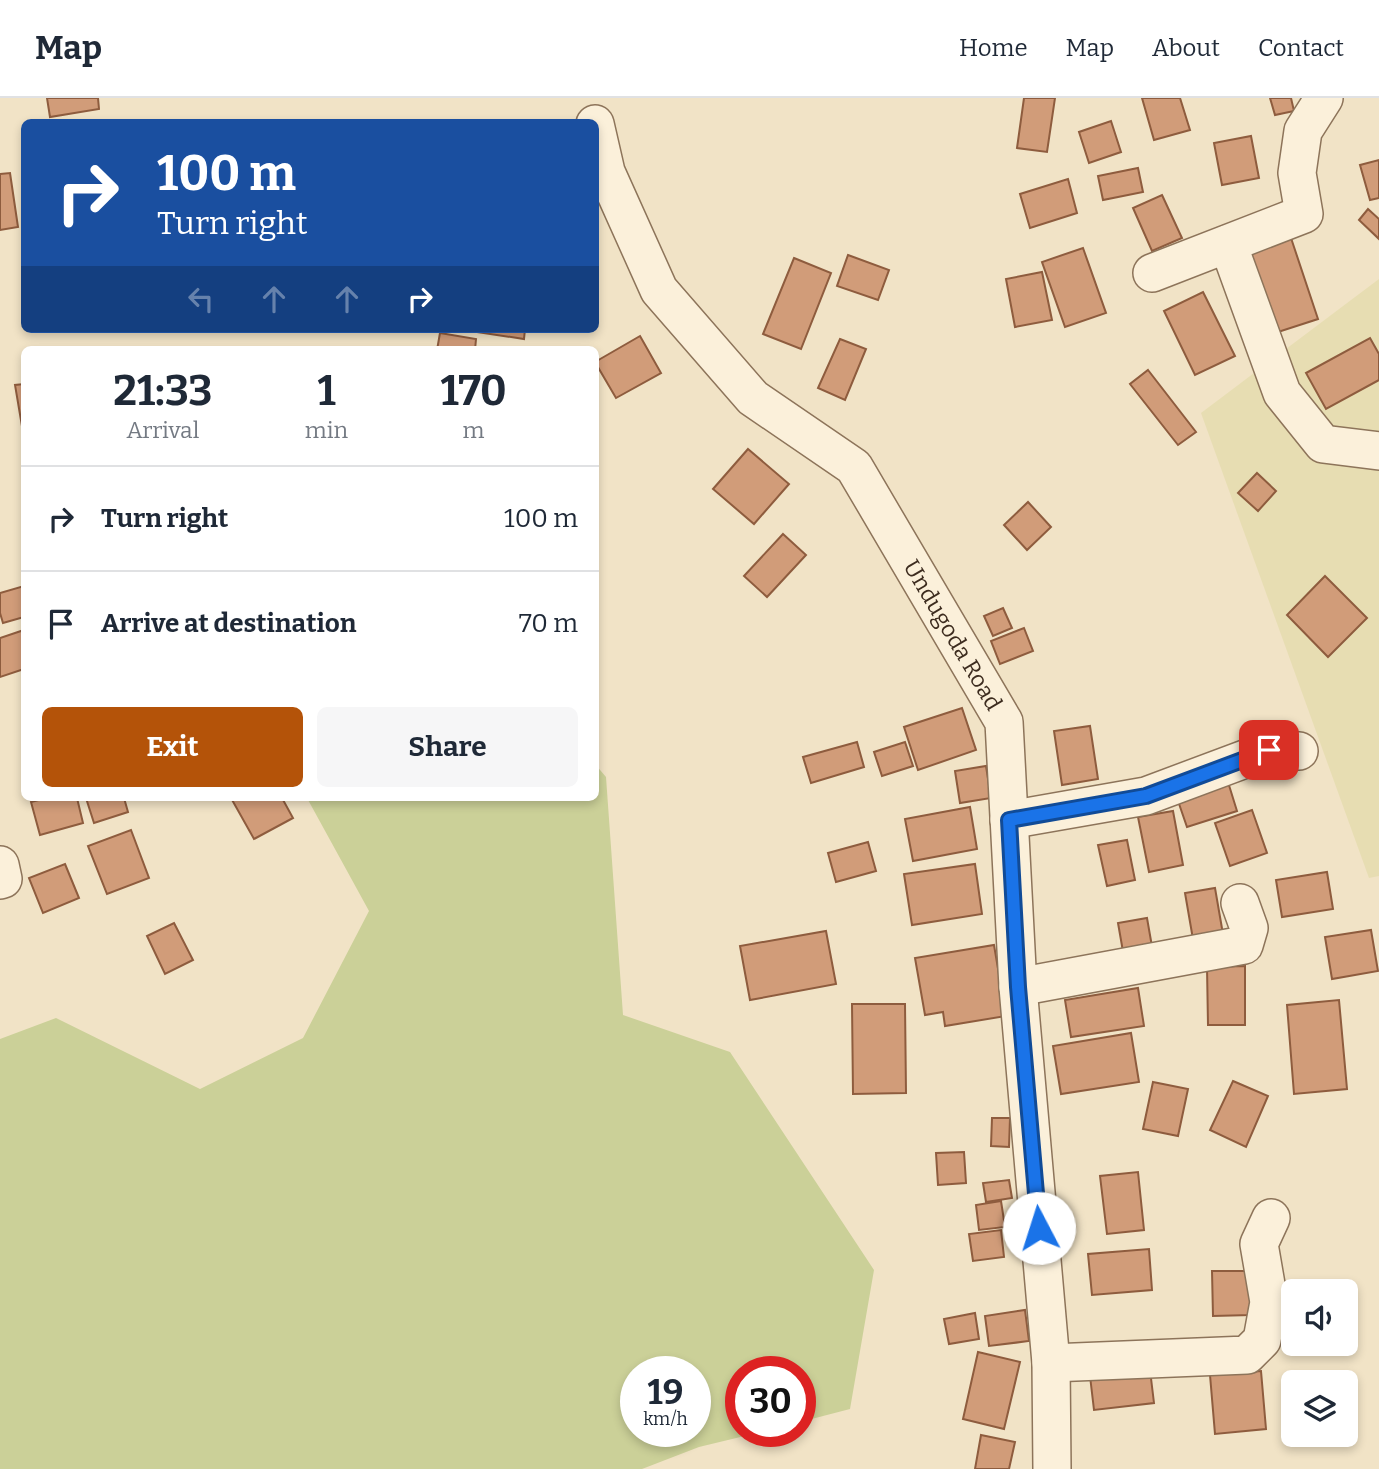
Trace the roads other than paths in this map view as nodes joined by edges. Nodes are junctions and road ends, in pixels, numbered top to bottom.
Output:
1 (589, 98) edge
2 (1324, 98) edge
3 (594, 119) edge
4 (599, 141) edge
5 (1228, 244) junction
6 (1152, 273) dead end
7 (1379, 452) edge
8 (1299, 751) dead end
9 (1009, 820) junction
10 (0, 865) edge
11 (0, 880) edge
12 (1240, 903) dead end
13 (1018, 987) junction
14 (1271, 1219) dead end
15 (1051, 1363) junction
16 (1052, 1469) edge

1 - 3 street, Undugoda Road
2 - 5 street
4 - 9 street, Undugoda Road
5 - 6 street
5 - 7 street
8 - 9 street
9 - 13 street, Undugoda Road
10 - 11 street
12 - 13 street
13 - 15 street, Undugoda Road
14 - 15 street
15 - 16 street, Undugoda Road

